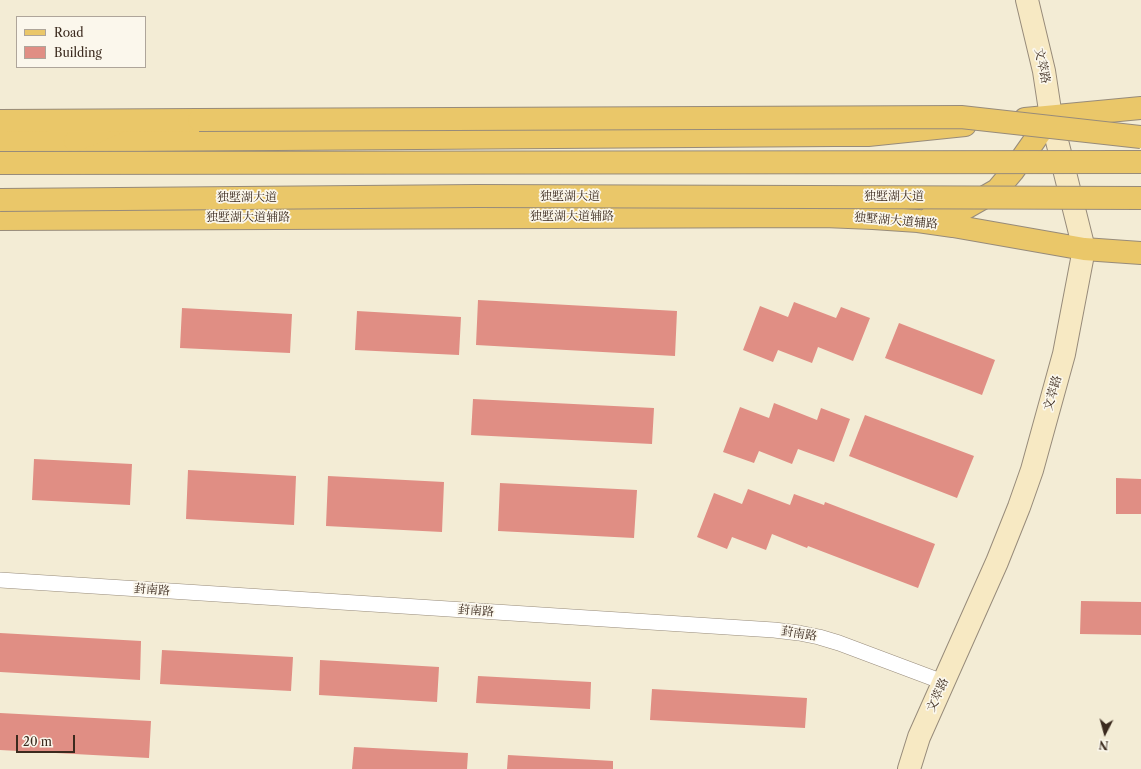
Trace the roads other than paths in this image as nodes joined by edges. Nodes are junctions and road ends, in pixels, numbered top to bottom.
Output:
1 (1027, 0) edge
2 (1141, 108) edge
3 (1051, 117) junction
4 (124, 120) junction
5 (0, 121) edge
6 (1141, 137) edge
7 (177, 140) junction
8 (0, 141) edge
9 (75, 141) junction
10 (0, 162) edge
11 (1141, 162) edge
12 (0, 174) edge
13 (997, 197) junction
14 (1141, 198) edge
15 (0, 200) edge
16 (1141, 208) edge
17 (0, 219) edge
18 (918, 221) junction
19 (1084, 249) junction
20 (1141, 253) edge
21 (0, 580) edge
22 (943, 682) junction
23 (909, 769) edge

1 - 3 main road, 文萃路
2 - 3 main road
3 - 7 main road
3 - 18 main road
3 - 19 main road, 文萃路
4 - 5 main road
4 - 6 main road, bridge
4 - 9 main road
7 - 9 main road
7 - 12 main road
8 - 9 main road
10 - 11 main road, bridge
13 - 14 main road, 独墅湖大道, bridge
13 - 15 main road, 独墅湖大道, bridge
13 - 16 main road, bridge
17 - 18 main road, 独墅湖大道辅路
18 - 19 main road, 独墅湖大道辅路
19 - 20 main road, 独墅湖大道辅路
19 - 22 main road, 文萃路
21 - 22 street, 葑南路
22 - 23 main road, 文萃路

